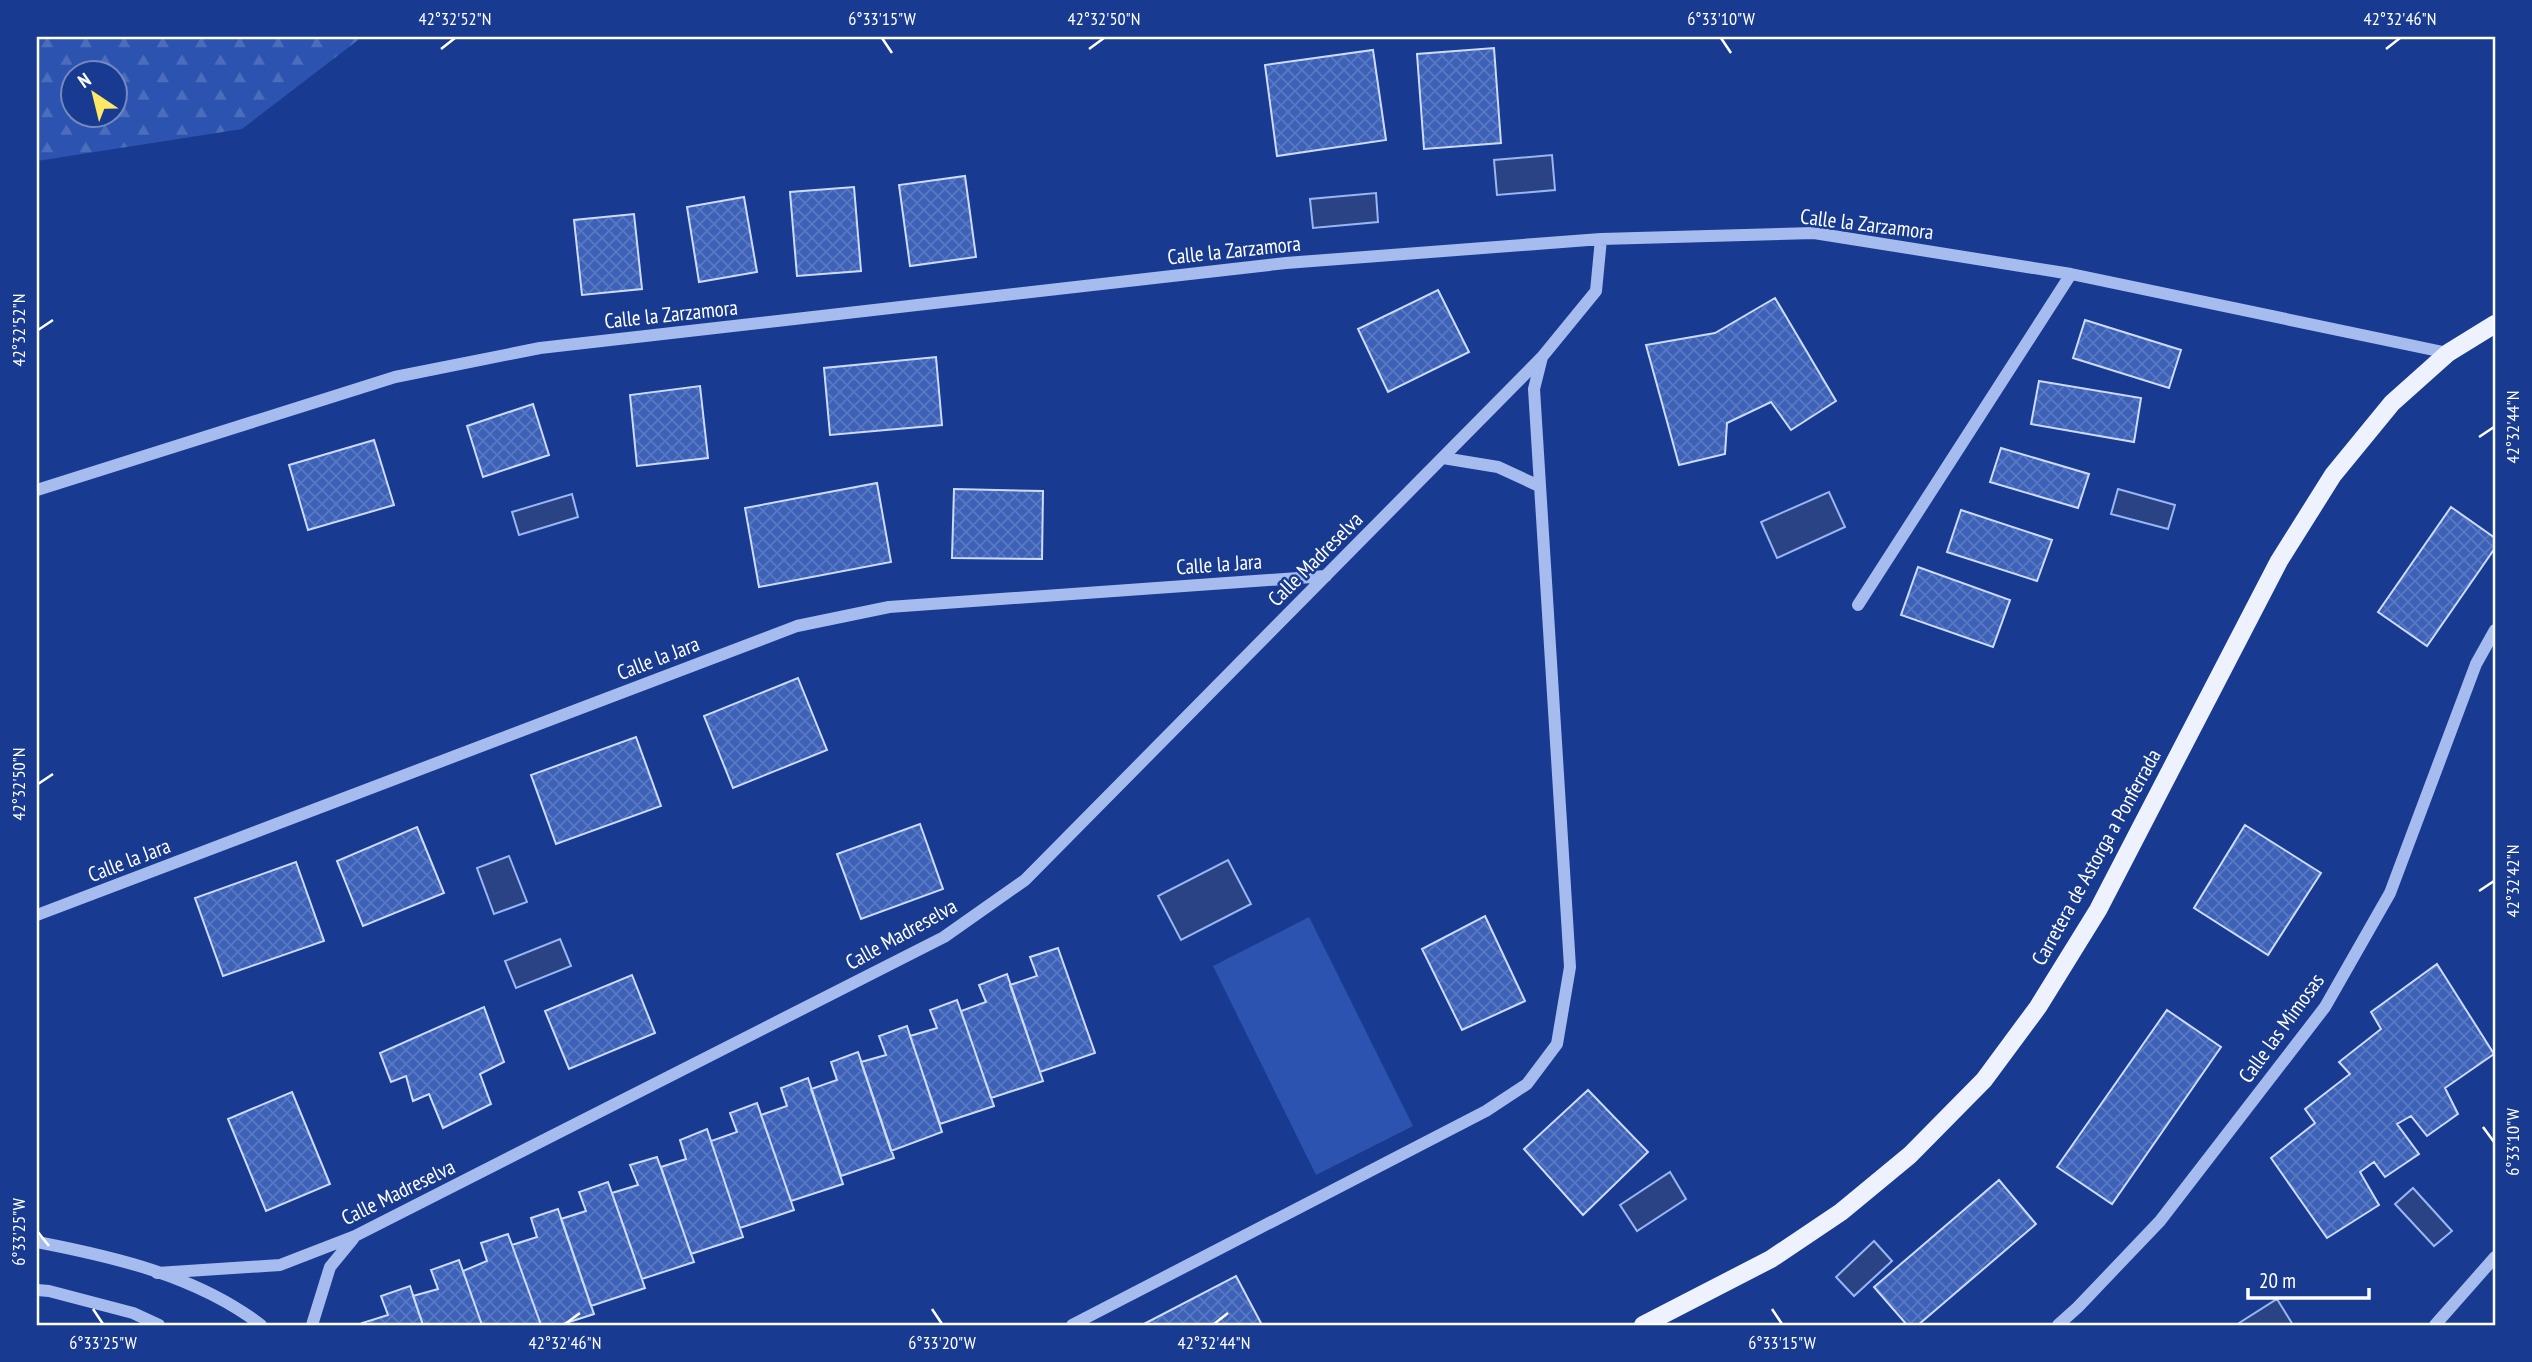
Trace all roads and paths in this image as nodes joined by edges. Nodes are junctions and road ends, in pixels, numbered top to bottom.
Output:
1 (1601, 239) junction
2 (2071, 274) junction
3 (2495, 324) edge
4 (2448, 354) junction
5 (1542, 357) junction
6 (1444, 458) junction
7 (1539, 486) junction
8 (37, 491) edge
9 (1326, 576) junction
10 (1858, 606) dead end
11 (2495, 630) edge
12 (37, 915) edge
13 (355, 1236) junction
14 (37, 1242) edge
15 (2495, 1257) edge
16 (157, 1273) junction
17 (37, 1290) edge
18 (159, 1325) edge
19 (261, 1325) edge
20 (312, 1325) edge
21 (1072, 1325) edge
22 (1643, 1325) edge
23 (2058, 1325) edge
24 (2435, 1325) edge

1 - 2 street, Calle la Zarzamora
1 - 5 street, Calle Madreselva
1 - 8 street, Calle la Zarzamora
2 - 4 street, Calle la Zarzamora
2 - 10 street
3 - 4 main road, Carretera de Astorga a Ponferrada
4 - 22 main road, Carretera de Astorga a Ponferrada
5 - 6 street, Calle Madreselva
5 - 7 street
6 - 7 street
6 - 9 street, Calle Madreselva
7 - 21 street
9 - 12 street, Calle la Jara
9 - 13 street, Calle Madreselva
11 - 23 street, Calle las Mimosas
13 - 16 street, Calle Madreselva
13 - 20 street
14 - 16 street, Calle Madreselva
15 - 24 street
16 - 19 street, Calle Madreselva
17 - 18 street

